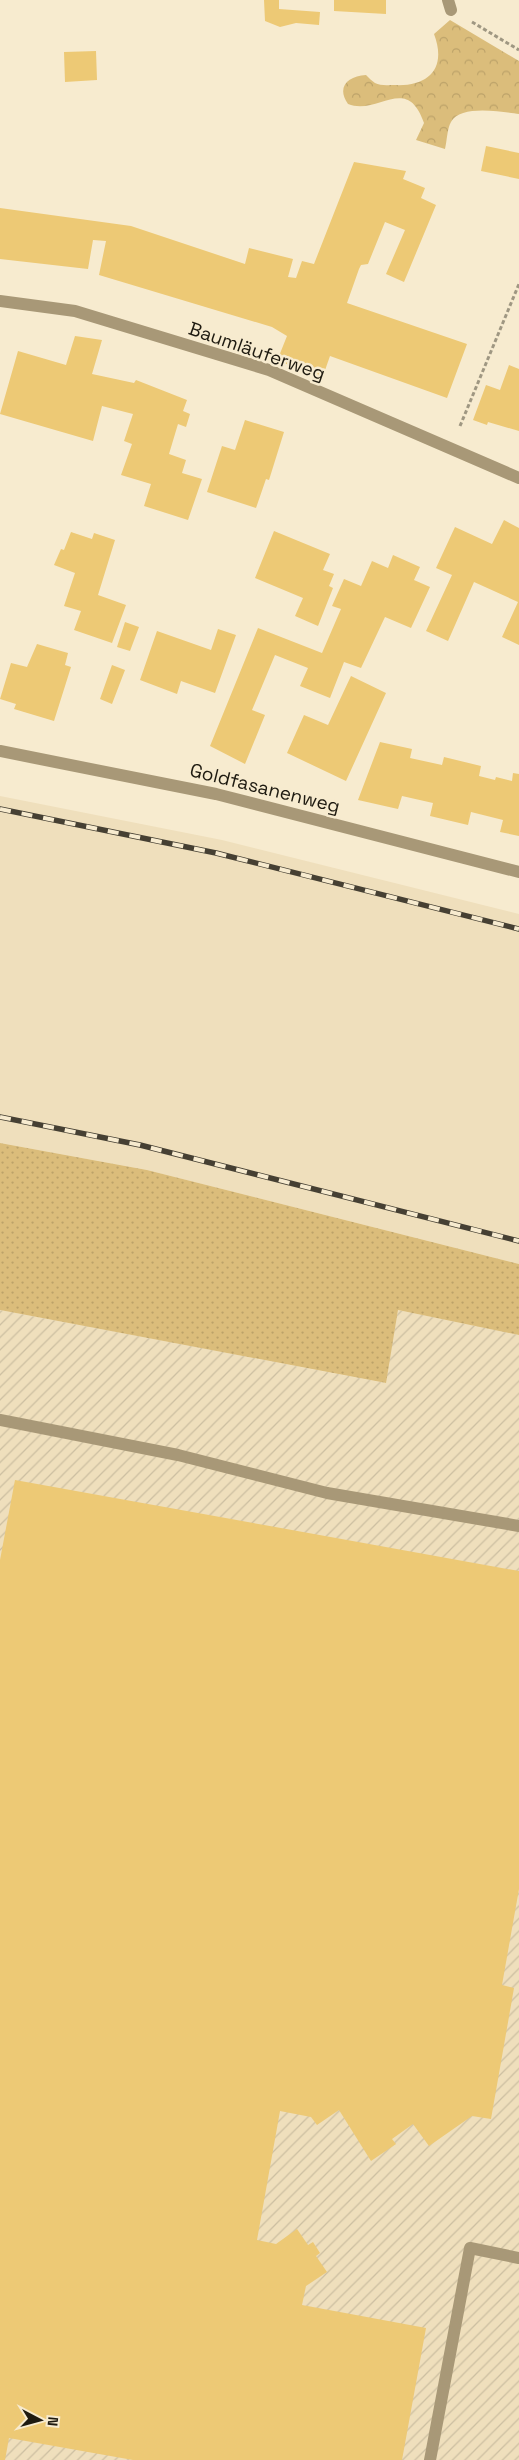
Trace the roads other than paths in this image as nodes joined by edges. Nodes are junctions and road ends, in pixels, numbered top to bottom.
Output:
1 (0, 300) edge
2 (519, 478) edge
3 (0, 751) edge
4 (519, 872) edge
5 (0, 1420) edge
6 (519, 1526) edge
7 (519, 2258) edge
8 (430, 2460) edge

1 - 2 street, Baumläuferweg
3 - 4 street, Goldfasanenweg
5 - 6 street
7 - 8 street

